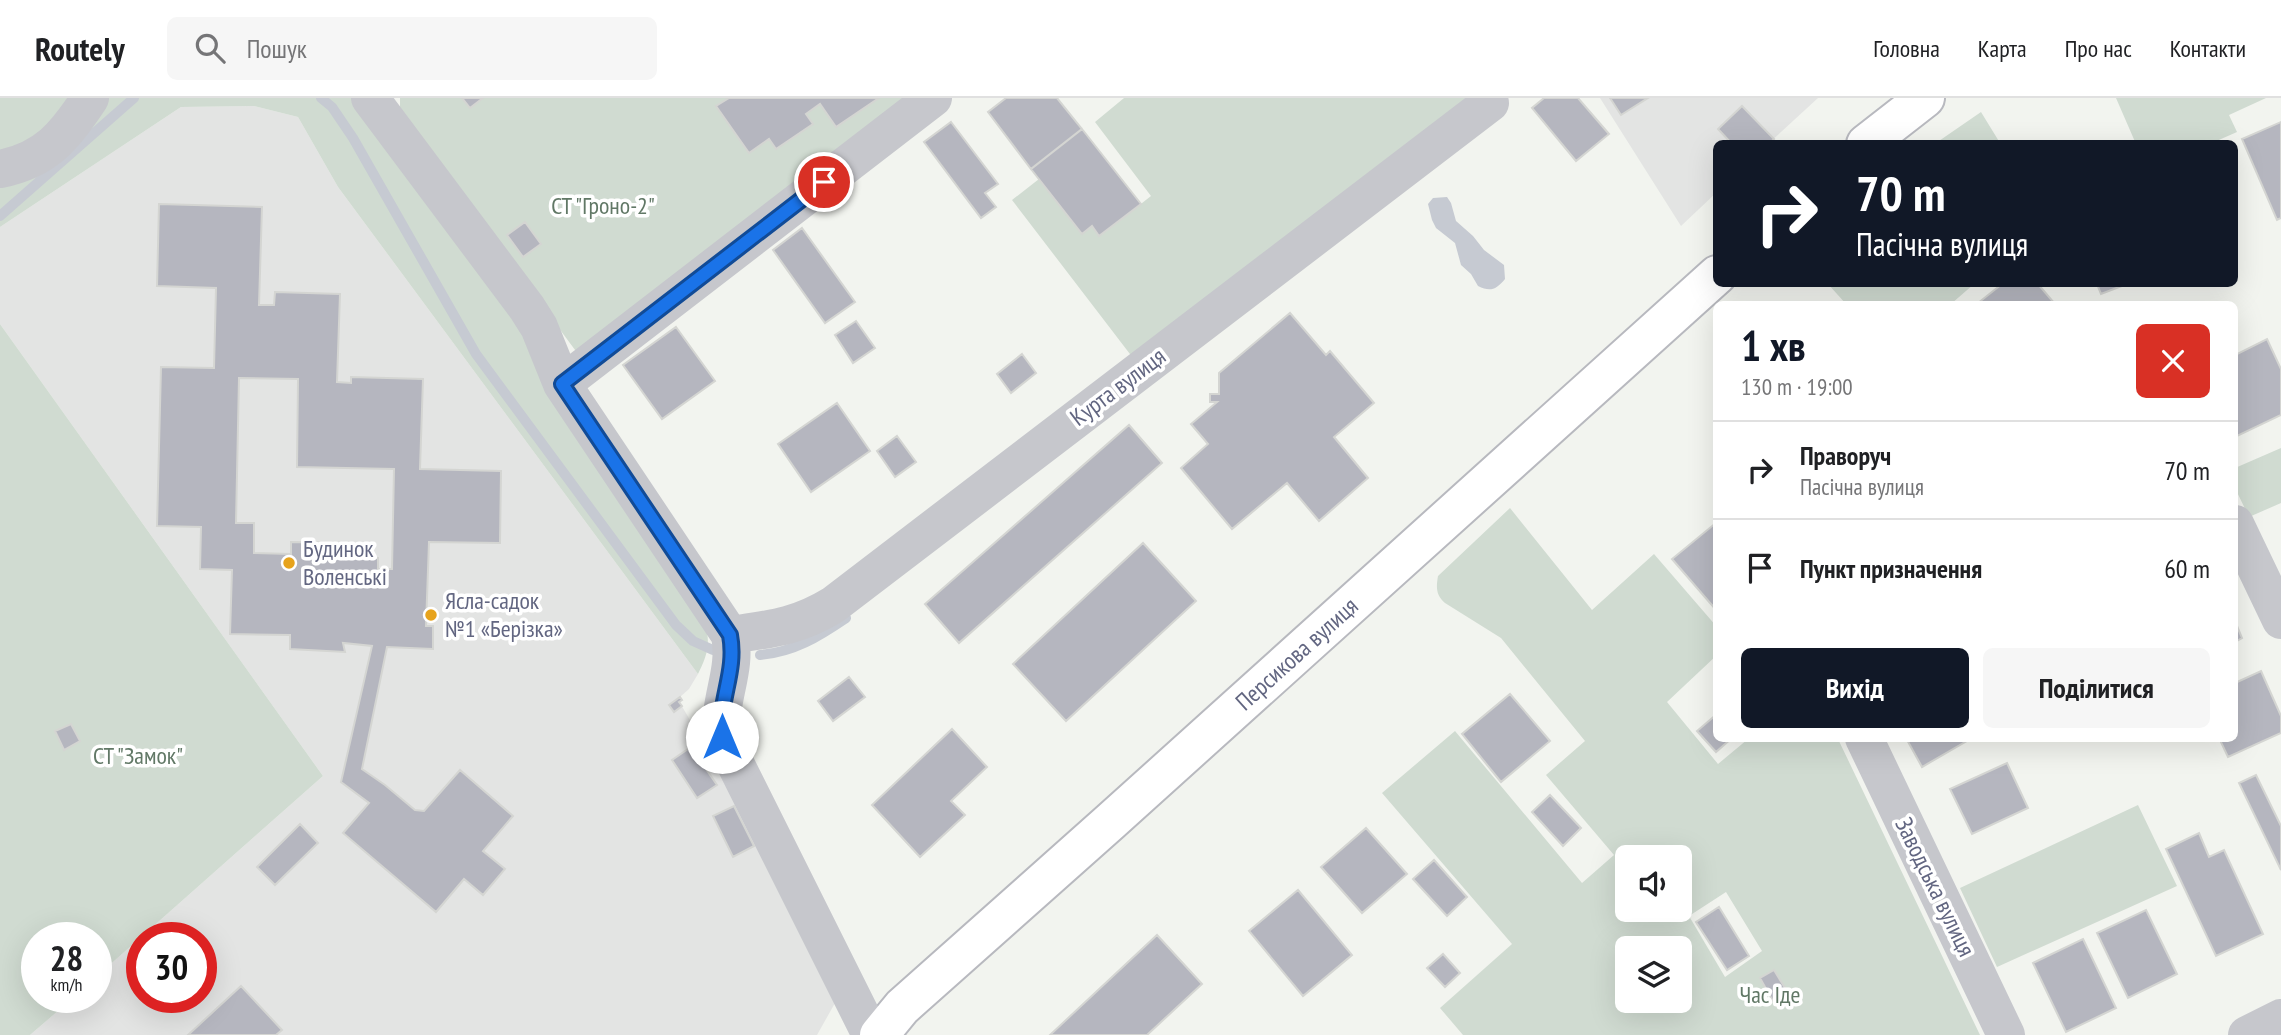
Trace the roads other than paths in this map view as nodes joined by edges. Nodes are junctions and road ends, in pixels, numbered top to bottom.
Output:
1 (90, 98) edge
2 (370, 98) edge
3 (933, 98) edge
4 (1925, 98) edge
5 (1490, 103) dead end
6 (1871, 140) edge
7 (0, 169) edge
8 (1713, 279) edge
9 (562, 384) junction
10 (2238, 530) edge
11 (2281, 620) edge
12 (730, 635) junction
13 (1866, 742) edge
14 (2281, 1018) edge
15 (871, 1035) edge
16 (878, 1035) edge
17 (2006, 1035) edge
18 (2247, 1035) edge

1 - 7 street
2 - 9 street
3 - 9 street
4 - 6 main road
5 - 12 street, Курта вулиця
8 - 16 main road, Персикова вулиця
9 - 12 street
10 - 11 street
12 - 15 street
13 - 17 street, Заводська вулиця
14 - 18 street

